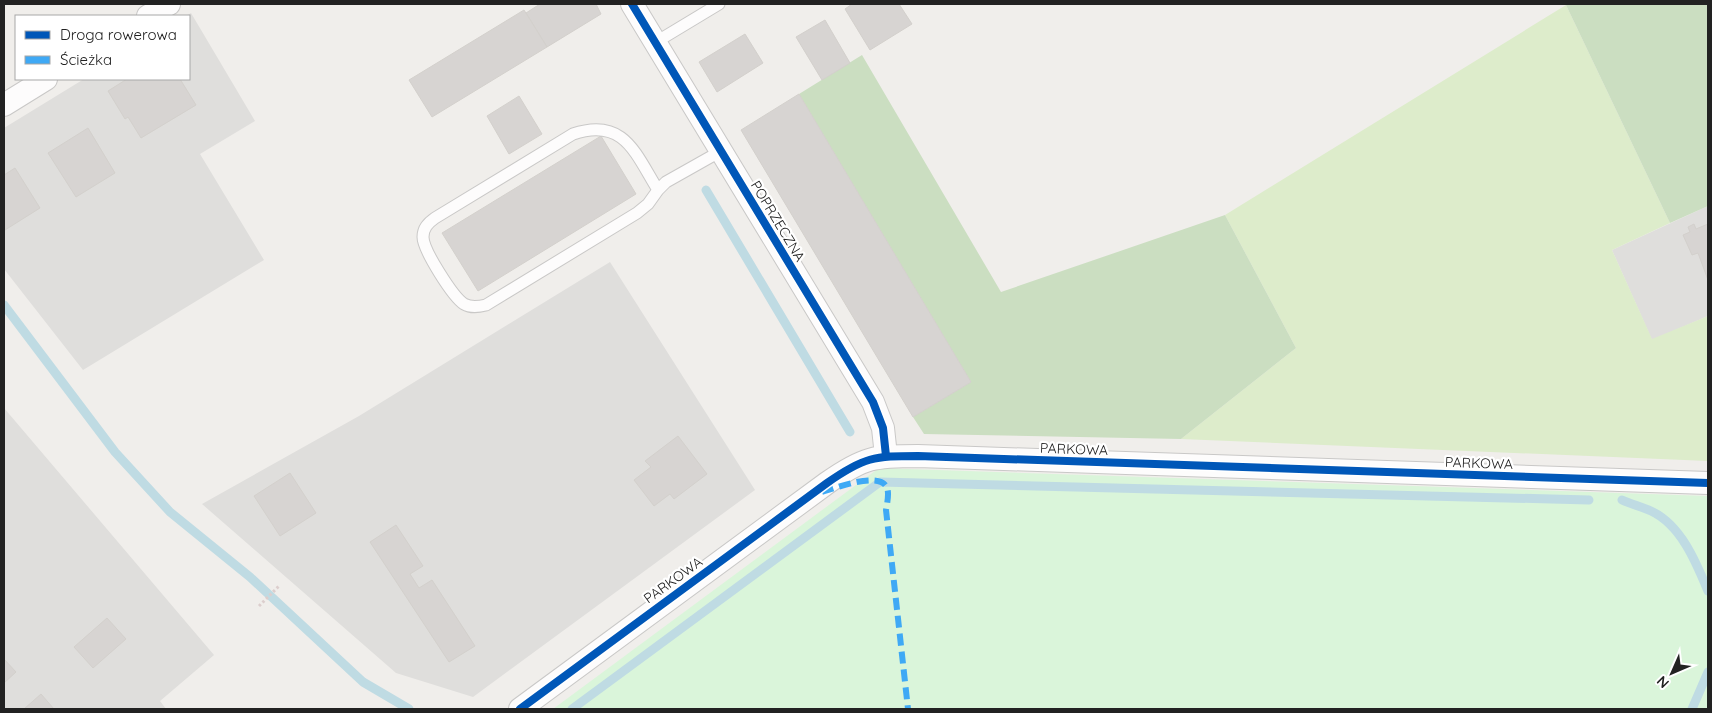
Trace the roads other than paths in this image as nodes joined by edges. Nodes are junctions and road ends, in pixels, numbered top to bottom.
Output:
1 (169, 4) edge
2 (632, 4) edge
3 (719, 4) edge
4 (150, 15) edge
5 (656, 42) junction
6 (44, 80) edge
7 (4, 105) edge
8 (721, 151) junction
9 (658, 190) junction
10 (886, 456) junction
11 (1708, 483) edge
12 (520, 709) edge

1 - 4 street
2 - 5 street, POPRZECZNA
3 - 5 lane
5 - 8 street, POPRZECZNA
6 - 7 street
8 - 9 lane
8 - 10 street, POPRZECZNA
9 - 9 lane
10 - 11 street, PARKOWA
10 - 12 street, PARKOWA

